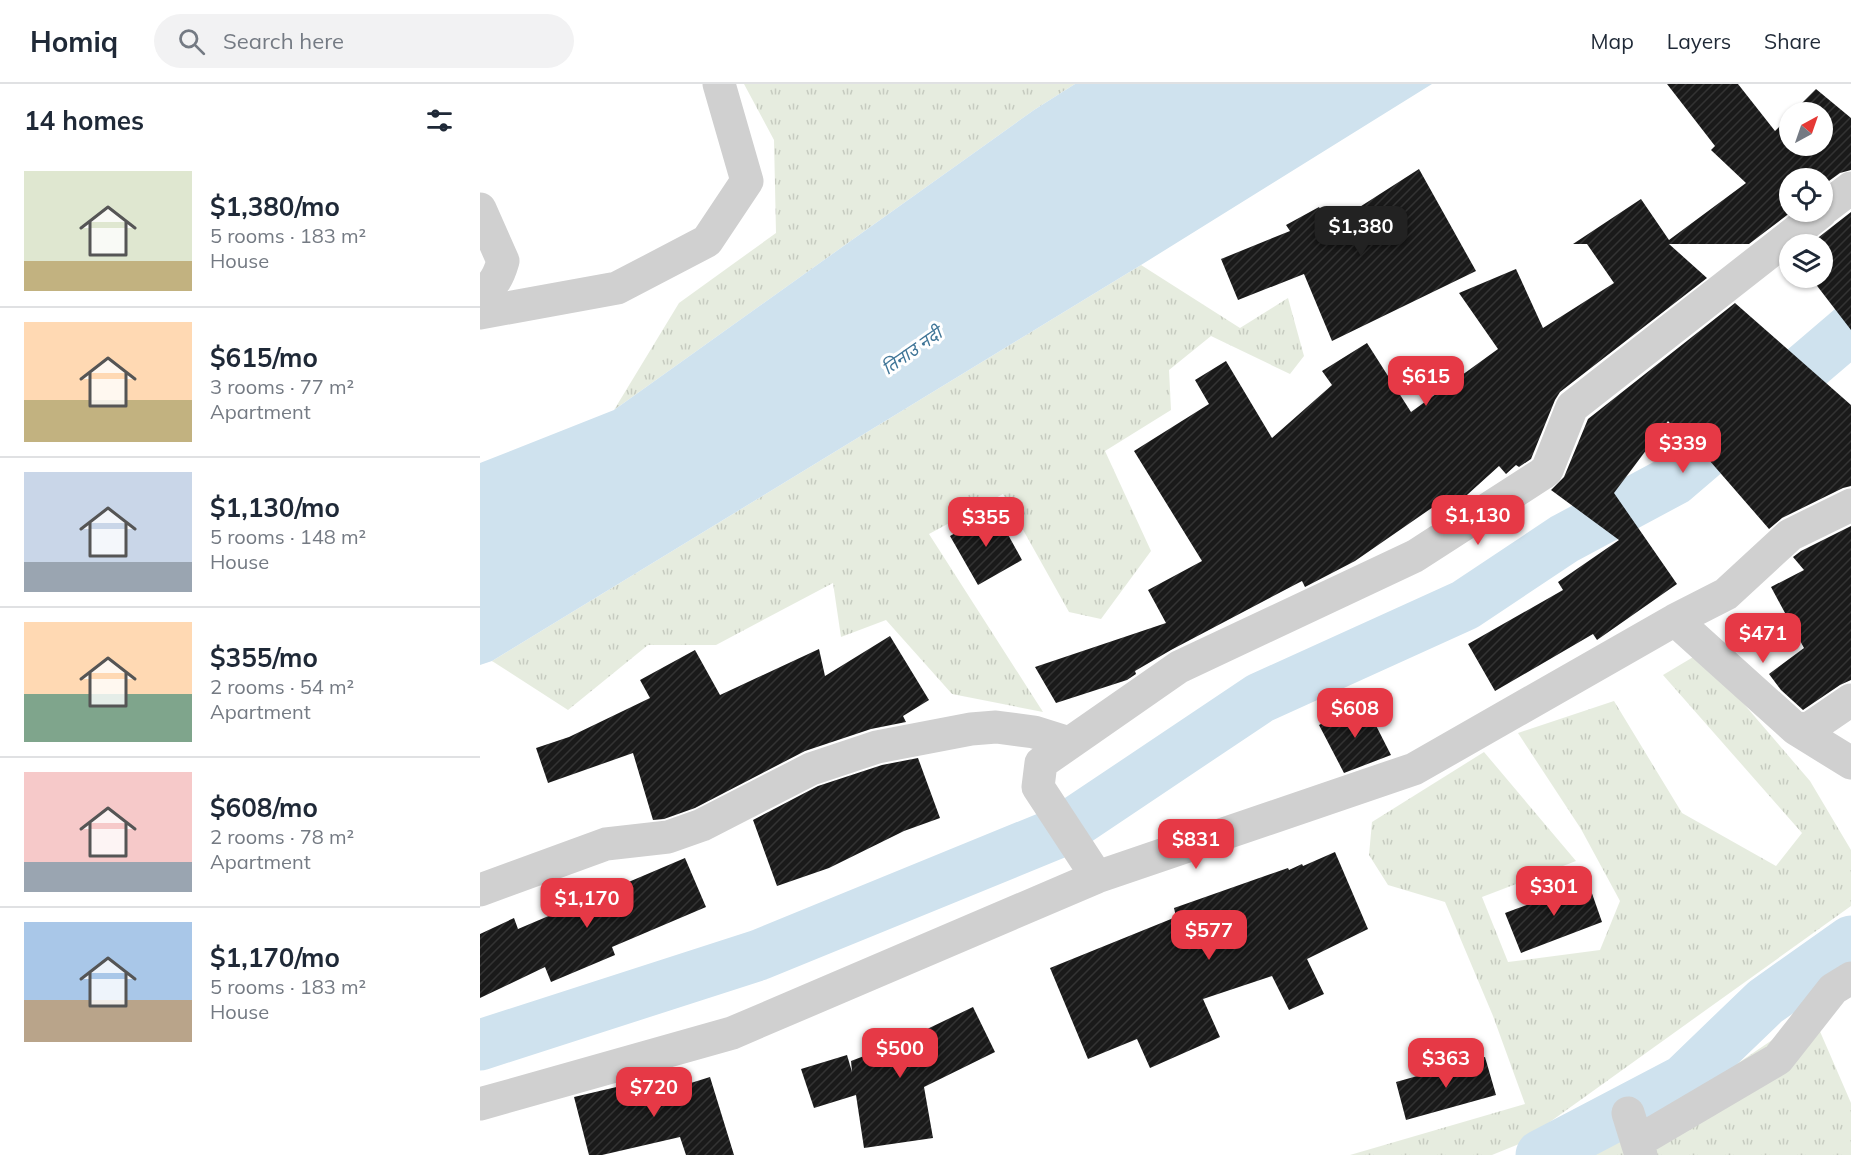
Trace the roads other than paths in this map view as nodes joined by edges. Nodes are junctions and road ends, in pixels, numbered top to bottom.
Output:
1 (719, 84) edge
2 (1851, 188) edge
3 (1833, 202) edge
4 (480, 209) edge
5 (1808, 222) edge
6 (480, 292) edge
7 (480, 313) edge
8 (1851, 505) edge
9 (1675, 620) junction
10 (1851, 700) edge
11 (1796, 729) junction
12 (1069, 743) junction
13 (1851, 763) edge
14 (1096, 877) junction
15 (480, 890) edge
16 (1851, 978) edge
17 (480, 1104) edge
18 (1636, 1137) edge

1 - 7 street
2 - 3 street
4 - 6 street
5 - 12 street
8 - 9 street
9 - 11 street
9 - 14 street
10 - 11 street
11 - 13 street
12 - 14 street
12 - 15 street
14 - 17 street
16 - 18 street

